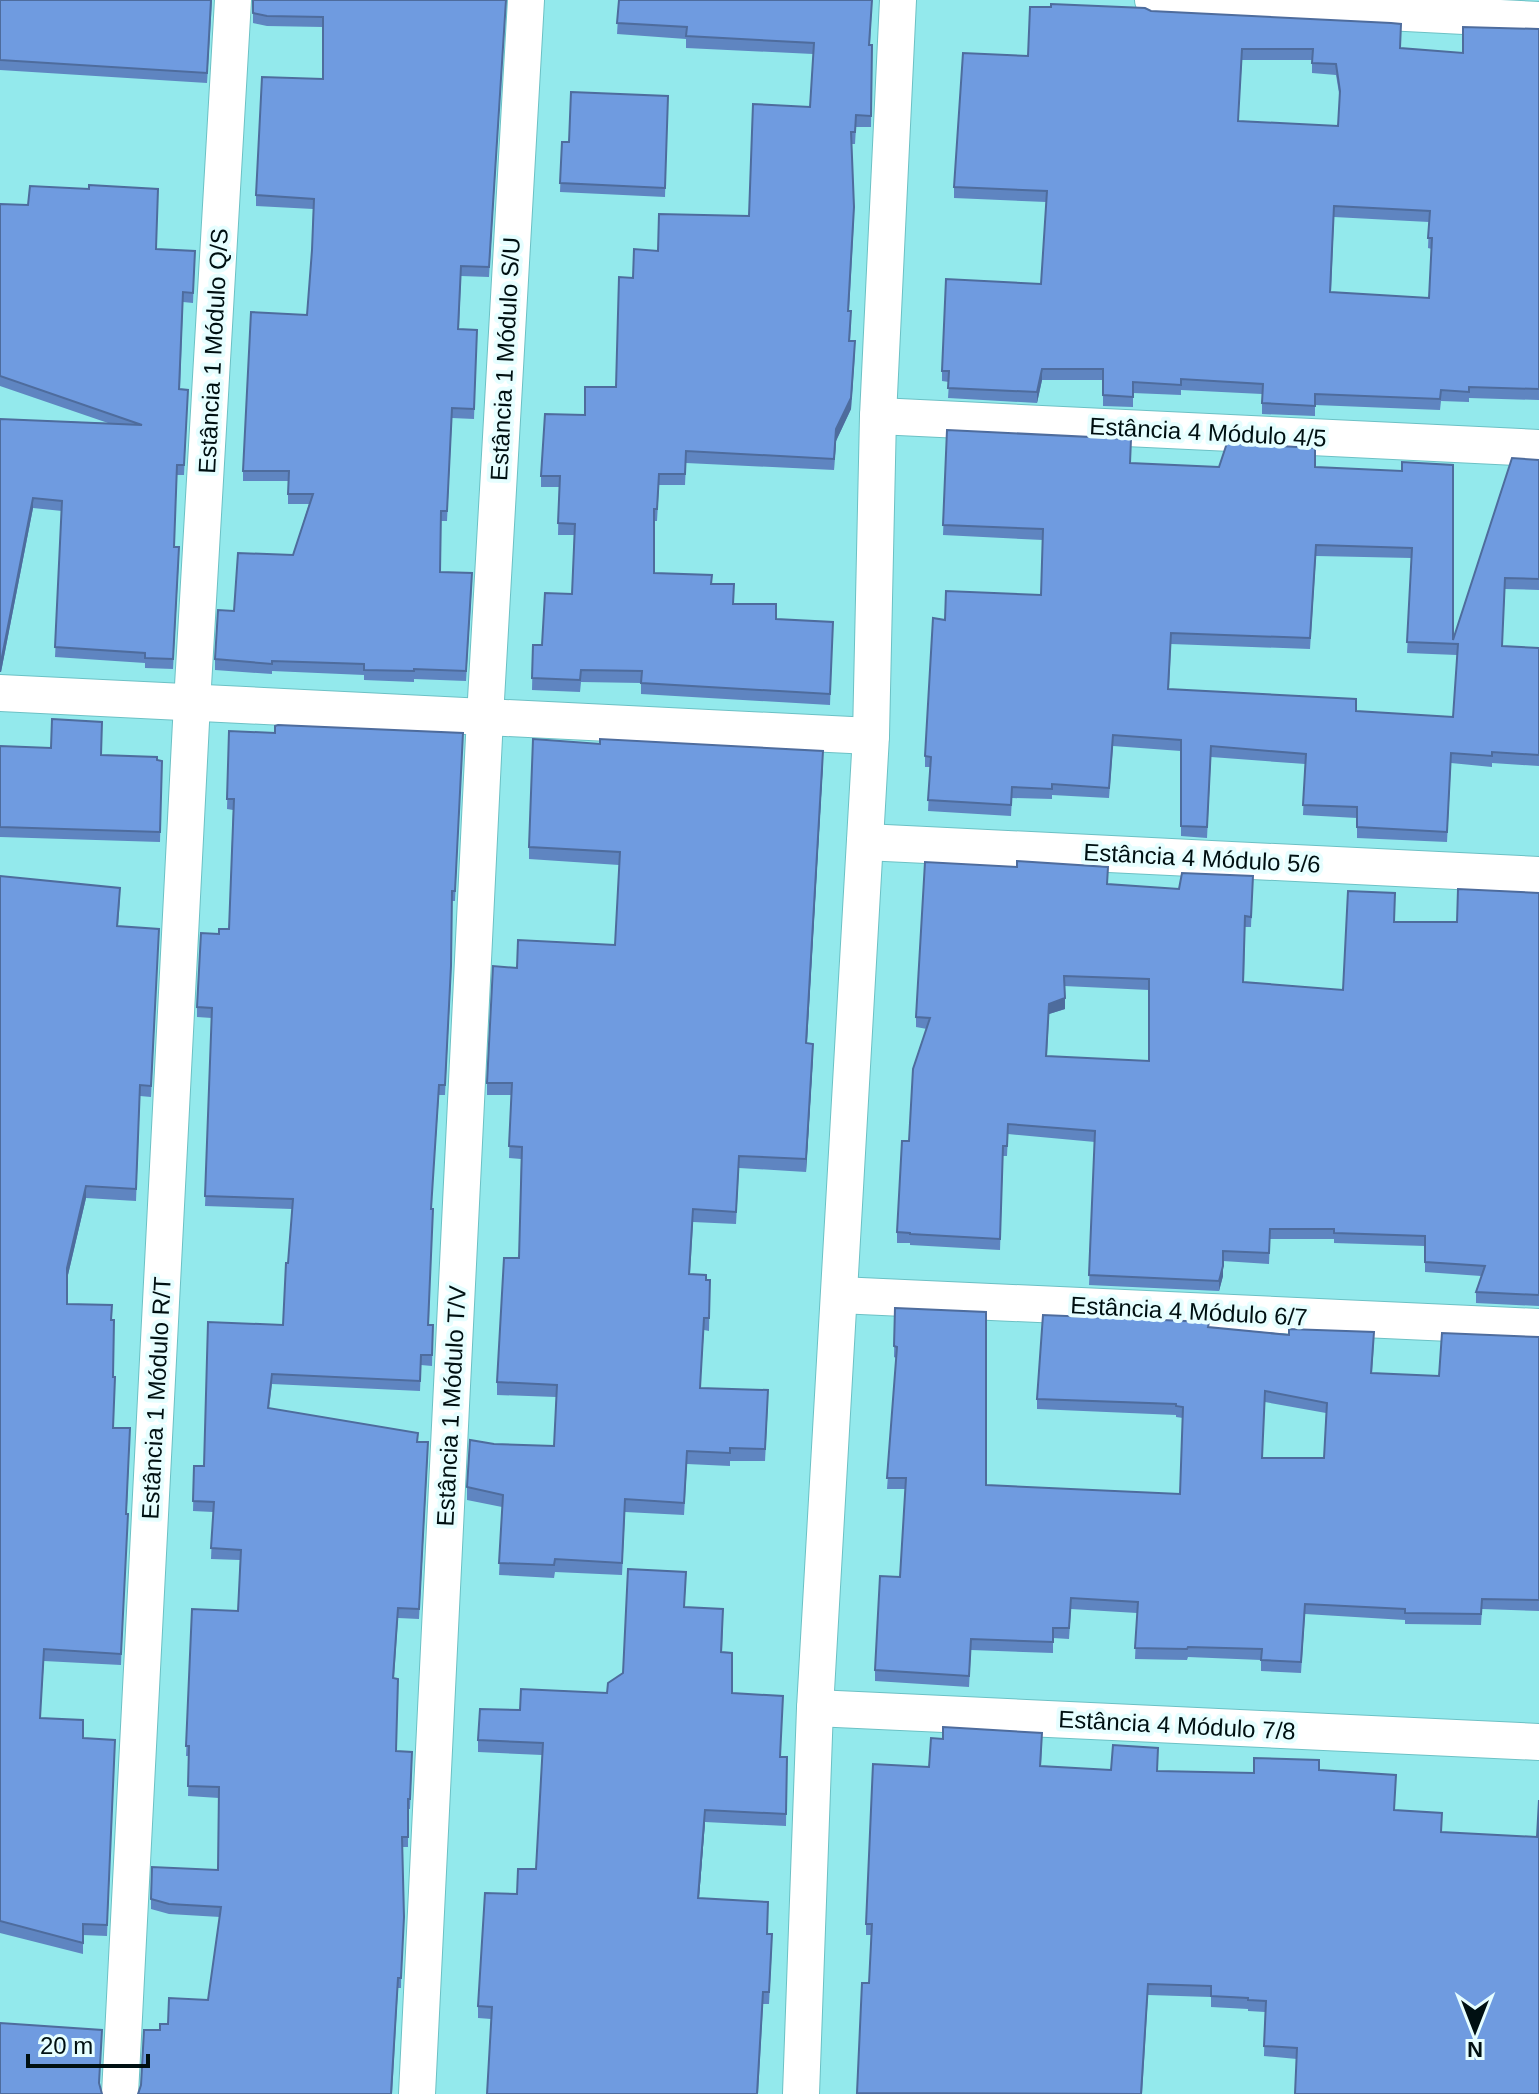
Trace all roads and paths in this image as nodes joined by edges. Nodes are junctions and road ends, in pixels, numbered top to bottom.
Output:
1 (233, 0) edge
2 (526, 0) edge
3 (898, 0) edge
4 (1153, 0) edge
5 (1539, 20) edge
6 (878, 416) junction
7 (1539, 448) edge
8 (0, 693) edge
9 (192, 703) junction
10 (485, 717) junction
11 (871, 736) junction
12 (865, 842) junction
13 (1539, 875) edge
14 (839, 1295) junction
15 (1539, 1327) edge
16 (815, 1708) junction
17 (1539, 1742) edge
18 (120, 2094) edge
19 (417, 2094) edge
20 (801, 2094) edge

1 - 9 street, Estância 1 Módulo Q/S
2 - 10 street, Estância 1 Módulo S/U
3 - 6 street
4 - 5 street
6 - 7 street, Estância 4 Módulo 4/5
6 - 11 street
8 - 9 street
9 - 10 street
9 - 18 street, Estância 1 Módulo R/T
10 - 11 street
10 - 19 street, Estância 1 Módulo T/V
11 - 12 street
12 - 13 street, Estância 4 Módulo 5/6
12 - 14 street
14 - 15 street, Estância 4 Módulo 6/7
14 - 16 street
16 - 17 street, Estância 4 Módulo 7/8
16 - 20 street

